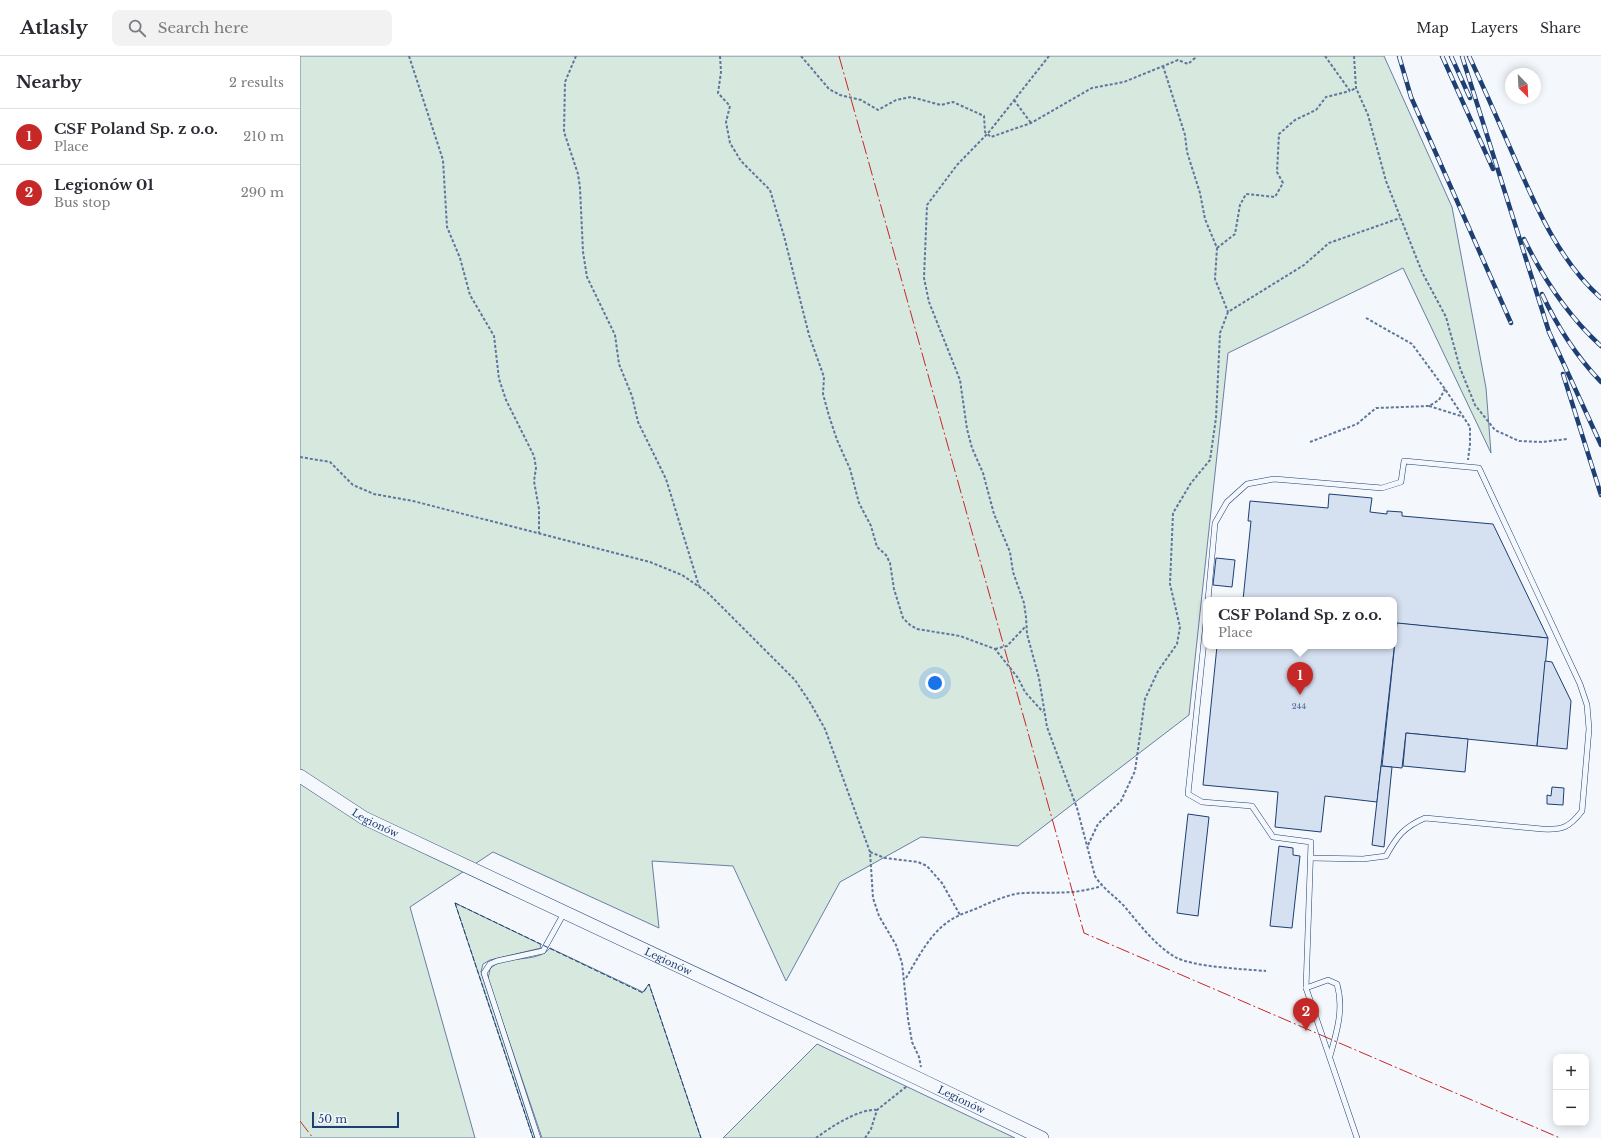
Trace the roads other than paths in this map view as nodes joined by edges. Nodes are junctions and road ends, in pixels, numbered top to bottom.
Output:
1 (1208, 597) edge
2 (1203, 649) edge
3 (300, 776) edge
4 (1311, 858) junction
5 (564, 912) junction
6 (1306, 988) junction
7 (1330, 1057) junction
8 (538, 1138) edge
9 (1042, 1138) edge
10 (1357, 1138) edge

1 - 4 lane
2 - 4 lane
3 - 5 street, Legionów
4 - 6 lane
5 - 8 lane
5 - 9 street, Legionów
6 - 7 lane
6 - 7 lane
7 - 10 lane

